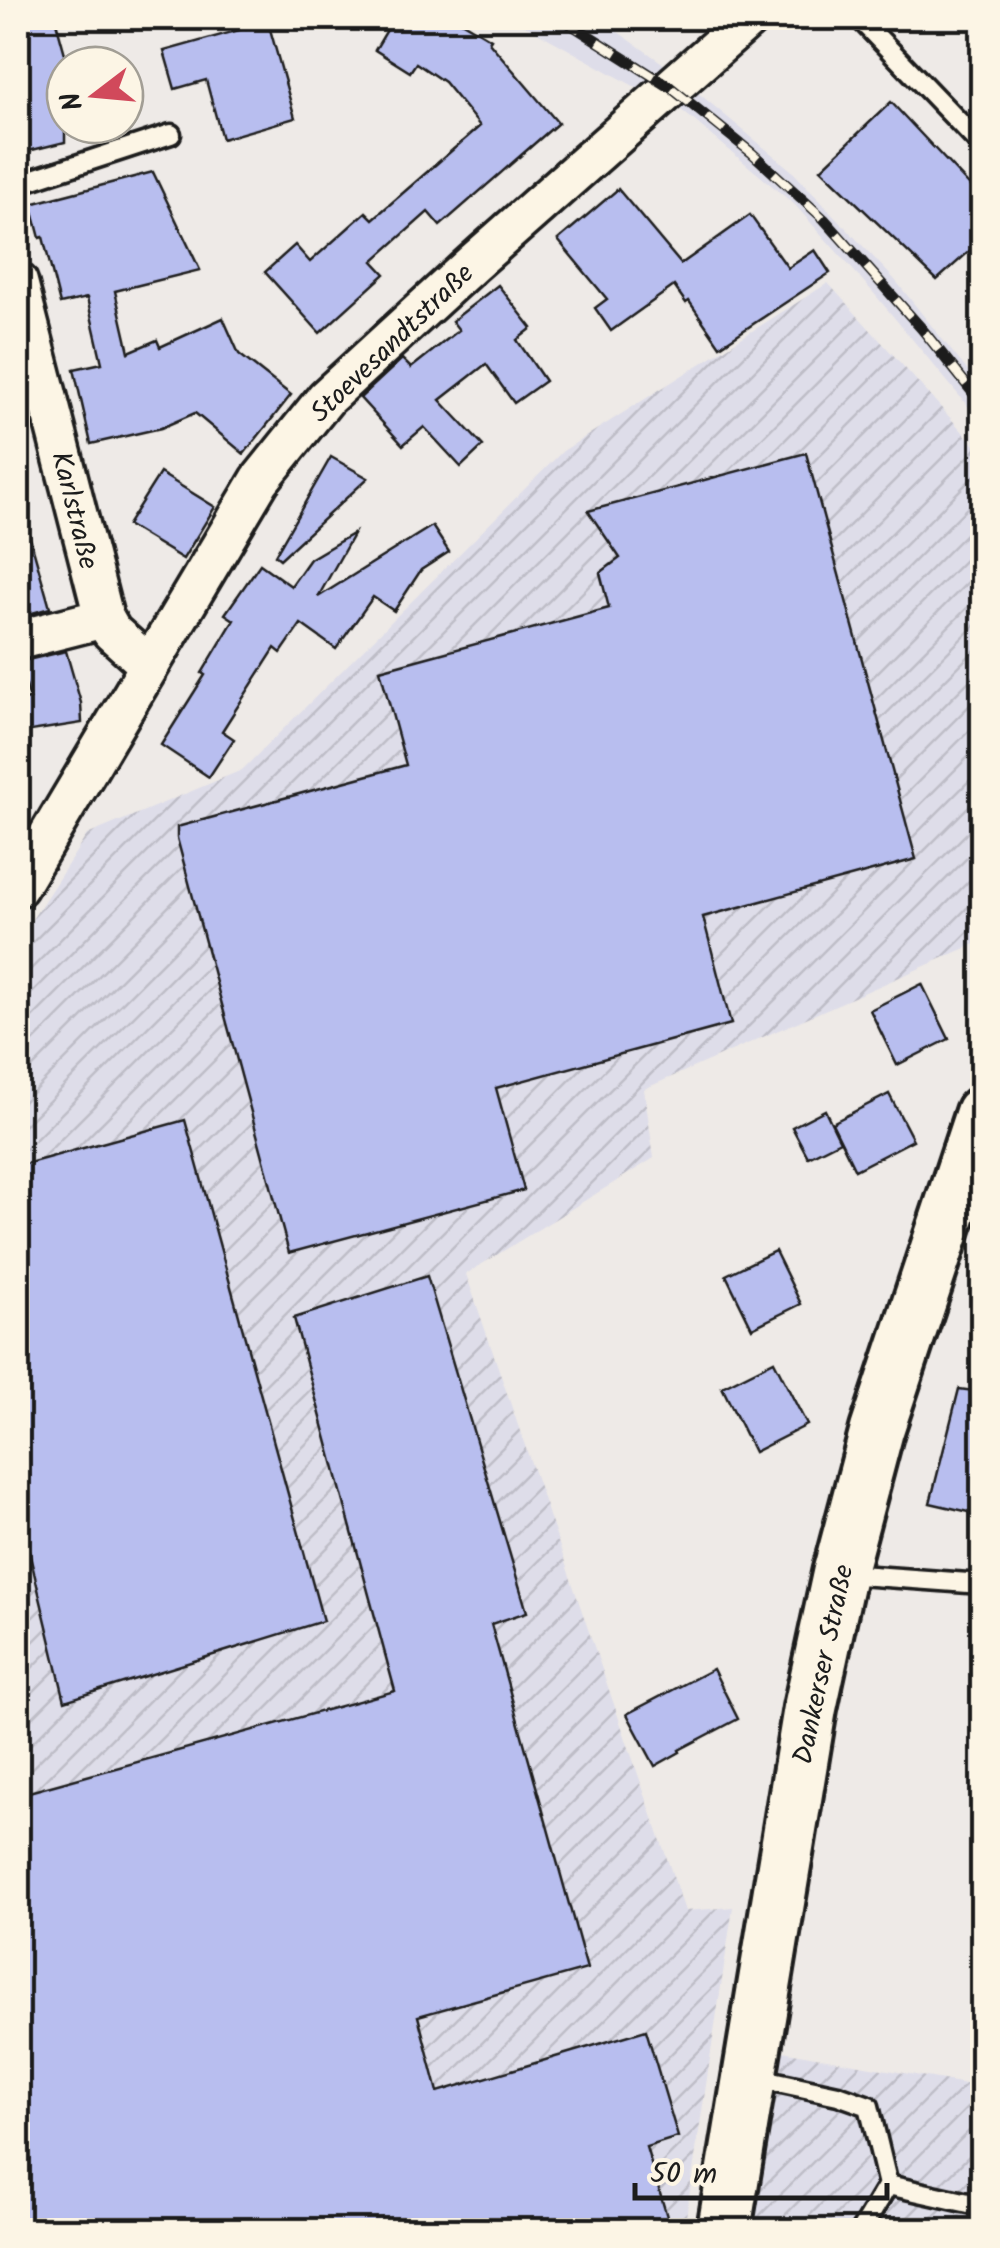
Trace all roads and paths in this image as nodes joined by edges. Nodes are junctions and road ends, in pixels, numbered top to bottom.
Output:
1 (750, 18) edge
2 (859, 18) edge
3 (171, 134) dead end
4 (982, 146) edge
5 (18, 184) edge
6 (18, 282) edge
7 (104, 618) junction
8 (18, 640) edge
9 (149, 665) junction
10 (18, 886) edge
11 (982, 1113) edge
12 (840, 1574) junction
13 (982, 1584) edge
14 (749, 2076) junction
15 (888, 2185) junction
16 (982, 2206) edge
17 (724, 2230) edge
18 (861, 2230) edge

1 - 9 street, Stoevesandtstraße
2 - 4 lane
3 - 5 lane
6 - 7 street, Karlstraße
7 - 8 street
7 - 9 street, Karlstraße
9 - 10 street, Stoevesandtstraße
11 - 12 main road, Dankerser Straße
12 - 13 lane
12 - 14 main road, Dankerser Straße
14 - 15 lane
14 - 17 main road, Dankerser Straße
15 - 16 lane
15 - 18 lane

